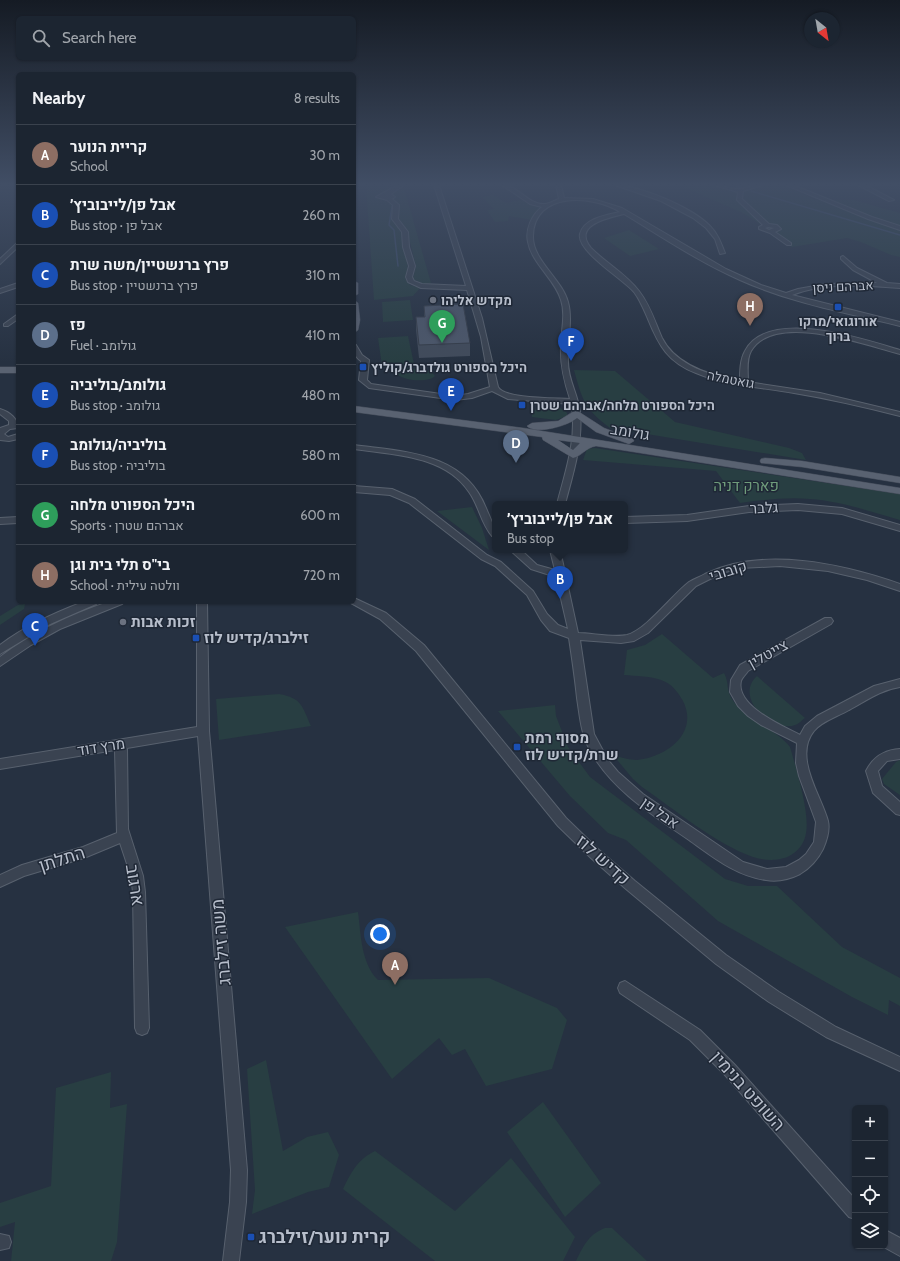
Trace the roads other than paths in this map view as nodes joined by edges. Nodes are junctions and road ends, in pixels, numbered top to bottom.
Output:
1 (406, 244) edge
2 (456, 244) edge
3 (531, 244) edge
4 (585, 244) edge
5 (680, 244) edge
6 (719, 244) edge
7 (16, 246) edge
8 (722, 253) junction
9 (697, 254) junction
10 (843, 258) dead end
11 (0, 262) edge
12 (720, 268) junction
13 (885, 284) junction
14 (16, 286) edge
15 (900, 286) edge
16 (470, 288) junction
17 (0, 291) edge
18 (787, 295) junction
19 (16, 318) edge
20 (900, 324) edge
21 (6, 325) dead end
22 (900, 352) edge
23 (357, 357) edge
24 (0, 362) edge
25 (16, 362) edge
26 (0, 370) edge
27 (16, 370) edge
28 (744, 382) junction
29 (494, 388) junction
30 (356, 401) edge
31 (574, 402) junction
32 (356, 409) edge
33 (0, 411) edge
34 (576, 413) junction
35 (900, 414) edge
36 (16, 426) edge
37 (527, 429) junction
38 (2, 434) edge
39 (574, 436) junction
40 (16, 437) edge
41 (629, 441) junction
42 (596, 443) junction
43 (356, 447) edge
44 (573, 455) junction
45 (900, 480) edge
46 (356, 489) edge
47 (900, 491) edge
48 (562, 501) edge
49 (0, 514) edge
50 (16, 514) edge
51 (16, 520) edge
52 (628, 520) edge
53 (0, 521) edge
54 (900, 528) edge
55 (492, 530) edge
56 (518, 553) edge
57 (556, 553) edge
58 (561, 575) junction
59 (900, 588) edge
60 (356, 602) edge
61 (88, 604) edge
62 (113, 604) edge
63 (202, 604) edge
64 (208, 604) edge
65 (828, 621) dead end
66 (202, 622) junction
67 (574, 636) junction
68 (0, 650) edge
69 (0, 662) edge
70 (900, 683) edge
71 (202, 731) junction
72 (802, 741) junction
73 (121, 744) junction
74 (900, 754) edge
75 (0, 764) edge
76 (900, 810) edge
77 (123, 836) junction
78 (0, 881) edge
79 (625, 988) dead end
80 (142, 1028) dead end
81 (900, 1064) edge
82 (852, 1208) edge
83 (888, 1240) edge
84 (900, 1248) edge
85 (231, 1261) edge

1 - 16 street
2 - 16 street
3 - 31 street
4 - 28 street, גואטמלה
5 - 9 street
6 - 8 street
7 - 11 street
8 - 9 street
8 - 12 street
9 - 12 street
10 - 13 street
12 - 18 street
13 - 15 street, אברהם ניסן
13 - 18 street, אברהם ניסן
14 - 17 street
16 - 29 street
18 - 20 street
19 - 21 street
22 - 28 street
23 - 29 street
24 - 25 main road
26 - 27 main road
28 - 35 street, גואטמלה
29 - 31 street
30 - 37 main road, גולומב
31 - 34 street
32 - 37 main road, גולומב
33 - 36 street
34 - 37 main road
34 - 39 street
34 - 41 main road
36 - 38 street
37 - 39 main road, גולומב
37 - 44 main road
38 - 40 street
39 - 41 main road, גולומב
39 - 42 main road, גולומב
39 - 44 street
41 - 45 main road, גולומב
42 - 44 main road
42 - 47 main road, גולומב
43 - 55 street
44 - 48 street
46 - 67 street, קובובי
49 - 50 street
51 - 53 street
52 - 54 street, גלבר
56 - 58 street
57 - 58 street, אבל פן
58 - 67 street, אבל פן
59 - 67 street, קובובי
60 - 81 street, קדיש לוז
61 - 68 street
62 - 69 street
63 - 66 street, משה זילברג
64 - 66 street, משה זילברג
65 - 72 street, צייטלין
66 - 71 street, משה זילברג
67 - 72 street, אבל פן
70 - 72 street
71 - 73 street, מרץ דוד
71 - 85 street, משה זילברג
73 - 75 street, מרץ דוד
73 - 77 street, ארגוב
74 - 76 street
77 - 78 street, התלתן
77 - 80 street, ארגוב
79 - 82 street, השופט בנימין
83 - 84 street

